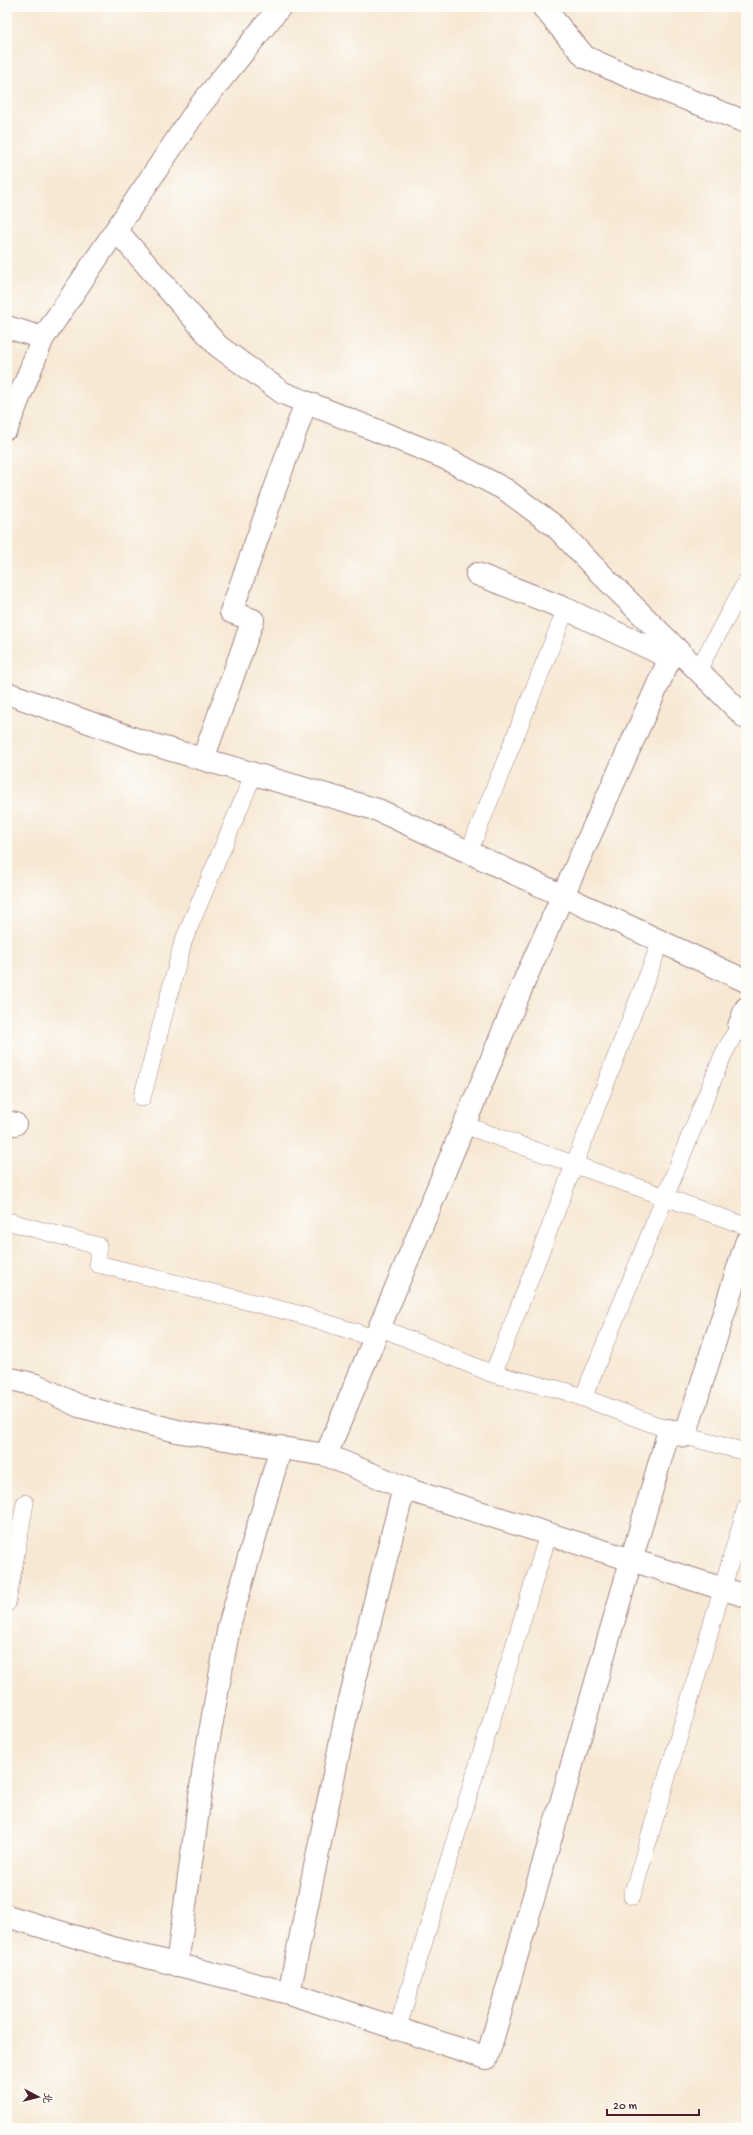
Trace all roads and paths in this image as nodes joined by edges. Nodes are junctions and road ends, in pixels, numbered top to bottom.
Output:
1 (280, 7) edge
2 (543, 7) edge
3 (746, 122) edge
4 (116, 230) junction
5 (7, 327) edge
6 (43, 338) junction
7 (306, 402) junction
8 (7, 428) edge
9 (477, 574) dead end
10 (746, 582) edge
11 (566, 609) junction
12 (672, 653) junction
13 (698, 670) junction
14 (7, 693) edge
15 (746, 718) edge
16 (203, 759) junction
17 (254, 773) junction
18 (469, 852) junction
19 (564, 896) junction
20 (661, 941) junction
21 (746, 982) edge
22 (744, 1022) edge
23 (142, 1098) dead end
24 (464, 1125) junction
25 (574, 1164) junction
26 (664, 1198) junction
27 (7, 1221) edge
28 (746, 1226) edge
29 (746, 1243) edge
30 (377, 1333) junction
31 (493, 1374) junction
32 (7, 1378) edge
33 (583, 1398) junction
34 (677, 1433) junction
35 (280, 1447) junction
36 (746, 1452) edge
37 (326, 1454) junction
38 (404, 1488) junction
39 (25, 1503) dead end
40 (746, 1508) edge
41 (548, 1535) junction
42 (630, 1561) junction
43 (722, 1589) junction
44 (746, 1596) edge
45 (7, 1603) edge
46 (632, 1896) dead end
47 (7, 1916) edge
48 (177, 1965) junction
49 (289, 1994) junction
50 (397, 2030) junction

1 - 4 street
2 - 3 street
4 - 6 street
4 - 7 street
5 - 6 street
6 - 8 street
7 - 12 street
7 - 16 street
9 - 11 street
10 - 13 lane
11 - 12 street
11 - 18 lane
12 - 13 street
12 - 19 street
13 - 15 street
14 - 16 street
16 - 17 street
17 - 18 street
17 - 23 lane
18 - 19 street
19 - 20 street
19 - 24 street
20 - 21 street
20 - 25 lane
22 - 26 lane
24 - 25 lane
24 - 30 street
25 - 26 lane
25 - 31 lane
26 - 28 lane
26 - 33 lane
27 - 30 lane
29 - 34 street
30 - 31 lane
30 - 37 street
31 - 33 lane
32 - 35 street
33 - 34 lane
34 - 36 lane
34 - 42 street
35 - 37 street
35 - 48 street
37 - 38 street
38 - 41 street
38 - 49 street
39 - 45 lane
40 - 43 lane
41 - 42 street
41 - 50 lane
42 - 43 street
42 - 50 street
43 - 44 street
43 - 46 lane
47 - 48 street
48 - 49 street
49 - 50 street

